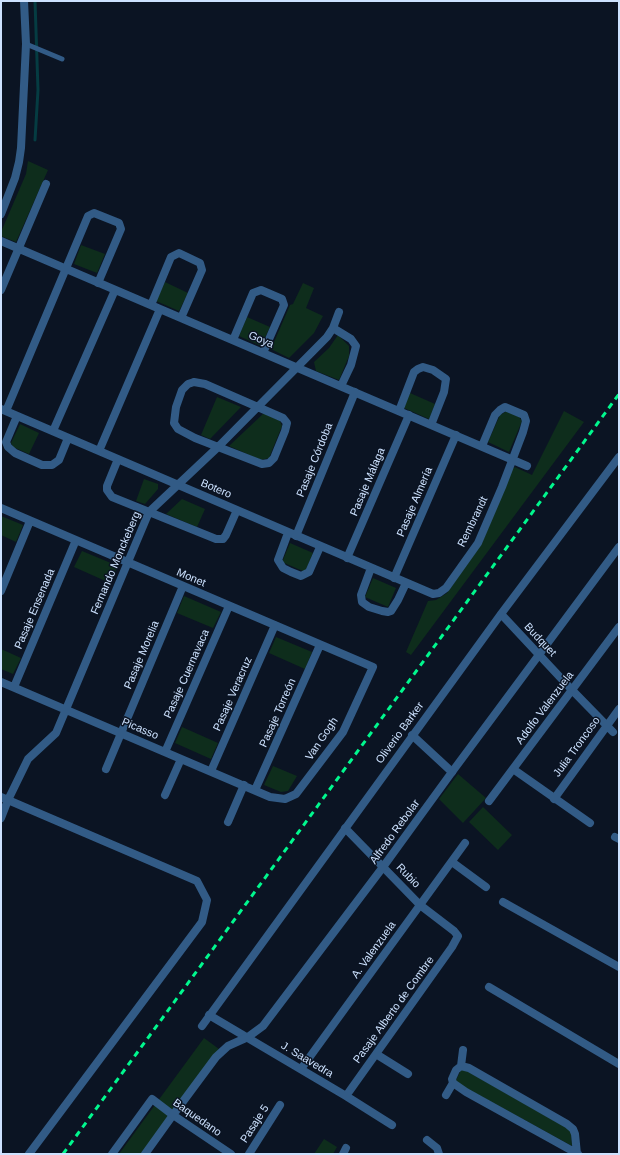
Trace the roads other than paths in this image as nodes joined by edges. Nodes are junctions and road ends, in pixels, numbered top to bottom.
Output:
1 (24, 1) edge
2 (26, 44) junction
3 (62, 59) dead end
4 (46, 184) dead end
5 (1, 214) edge
6 (1, 241) edge
7 (18, 249) junction
8 (66, 269) junction
9 (98, 283) junction
10 (1, 290) edge
11 (115, 290) junction
12 (151, 305) junction
13 (160, 309) junction
14 (339, 312) dead end
15 (181, 318) junction
16 (333, 328) junction
17 (233, 340) junction
18 (263, 353) junction
19 (296, 367) junction
20 (341, 386) junction
21 (355, 392) junction
22 (258, 407) junction
23 (3, 410) edge
24 (399, 411) junction
25 (409, 415) junction
26 (17, 416) junction
27 (431, 424) junction
28 (53, 432) junction
29 (456, 435) junction
30 (68, 438) junction
31 (482, 446) junction
32 (218, 447) junction
33 (99, 451) junction
34 (619, 457) edge
35 (118, 459) junction
36 (512, 459) junction
37 (527, 466) dead end
38 (177, 485) junction
39 (1, 508) edge
40 (236, 510) junction
41 (149, 512) junction
42 (30, 521) junction
43 (288, 533) junction
44 (296, 536) junction
45 (76, 540) junction
46 (320, 546) junction
47 (619, 547) edge
48 (347, 558) junction
49 (128, 563) junction
50 (371, 568) junction
51 (394, 578) junction
52 (406, 583) junction
53 (183, 586) junction
54 (422, 590) joint
55 (1, 591) edge
56 (229, 606) junction
57 (501, 614) junction
58 (275, 625) junction
59 (619, 627) edge
60 (320, 645) junction
61 (538, 654) junction
62 (373, 667) joint
63 (1, 682) edge
64 (14, 687) junction
65 (572, 690) junction
66 (619, 709) edge
67 (66, 710) junction
68 (607, 725) junction
69 (613, 732) dead end
70 (121, 733) junction
71 (412, 735) junction
72 (165, 752) junction
73 (181, 758) junction
74 (106, 769) dead end
75 (512, 769) junction
76 (211, 771) junction
77 (452, 772) junction
78 (244, 785) junction
79 (255, 790) junction
80 (165, 795) dead end
81 (270, 797) joint
82 (5, 799) edge
83 (554, 799) junction
84 (489, 801) dead end
85 (1, 818) edge
86 (228, 822) dead end
87 (590, 823) dead end
88 (345, 828) junction
89 (465, 843) dead end
90 (452, 862) junction
91 (383, 867) junction
92 (486, 887) dead end
93 (503, 902) dead end
94 (420, 905) junction
95 (458, 936) joint
96 (619, 967) edge
97 (489, 987) dead end
98 (209, 1015) junction
99 (202, 1026) dead end
100 (248, 1037) junction
101 (463, 1050) dead end
102 (376, 1054) junction
103 (619, 1064) edge
104 (461, 1066) junction
105 (301, 1069) junction
106 (408, 1074) dead end
107 (453, 1083) junction
108 (446, 1095) dead end
109 (346, 1096) junction
110 (280, 1105) dead end
111 (173, 1115) junction
112 (392, 1125) dead end
113 (427, 1140) dead end
114 (29, 1154) edge
115 (112, 1154) edge
116 (145, 1154) edge
117 (231, 1154) edge
118 (249, 1154) edge
119 (439, 1154) edge
120 (578, 1154) edge

1 - 2 street
2 - 3 lane
2 - 5 street
4 - 7 street
6 - 7 street, Goya
7 - 8 street, Goya
7 - 10 street
8 - 9 street, Goya
8 - 9 street
8 - 23 street
9 - 11 street, Goya
11 - 12 street, Goya
11 - 28 street
12 - 13 street, Goya
12 - 15 street
13 - 15 street, Goya
13 - 33 street
14 - 16 street, Fernando Monckeberg
15 - 17 street, Goya
16 - 19 street, Fernando Monckeberg
16 - 20 street
17 - 18 street, Goya
17 - 18 street
18 - 19 street, Goya
19 - 20 street, Goya
19 - 22 street, Fernando Monckeberg
20 - 21 street, Goya
21 - 24 street, Goya
21 - 44 street, Pasaje Córdoba
22 - 32 street, Fernando Monckeberg
22 - 32 street
22 - 32 street
23 - 26 street, Botero
24 - 25 street, Goya
24 - 27 street
25 - 27 street, Goya
25 - 48 street, Pasaje Málaga
26 - 28 street, Botero
26 - 30 street
27 - 29 street, Goya
28 - 30 street, Botero
29 - 31 street, Goya
29 - 51 street, Pasaje Almería
30 - 33 street, Botero
31 - 36 street, Goya
31 - 36 street, Rembrandt
32 - 38 street, Fernando Monckeberg
33 - 35 street, Botero
34 - 57 street, Oliverio Barker
35 - 38 street, Botero
35 - 41 street
36 - 37 street, Goya
36 - 54 street, Rembrandt
38 - 40 street, Botero
38 - 41 street, Fernando Monckeberg
39 - 42 street, Monet
40 - 41 street
40 - 43 street, Botero
41 - 49 street, Fernando Monckeberg
42 - 45 street, Monet
42 - 55 street
43 - 44 street, Botero
43 - 46 street
44 - 46 street, Botero
45 - 49 street, Monet
45 - 64 street, Pasaje Ensenada
46 - 48 street, Botero
47 - 61 street, Alfredo Rebolar
48 - 50 street, Botero
49 - 53 street, Monet
49 - 67 street, Fernando Monckeberg
50 - 51 street, Botero
50 - 52 street
51 - 52 street, Botero
52 - 54 street, Botero
53 - 56 street, Monet
53 - 70 street, Pasaje Morelia
56 - 58 street, Monet
56 - 72 street, Pasaje Cuernavaca
57 - 61 street, Budquet
57 - 71 street, Oliverio Barker
58 - 60 street, Monet
58 - 76 street, Pasaje Veracruz
59 - 65 street, Adolfo Valenzuela
60 - 62 street, Monet
60 - 79 street, Pasaje Torreón
61 - 65 street, Budquet
61 - 77 street, Alfredo Rebolar
62 - 81 street, Van Gogh
63 - 64 street, Picasso
64 - 67 street, Picasso
65 - 68 street, Budquet
65 - 75 street, Adolfo Valenzuela
66 - 68 street, Julia Troncoso
67 - 70 street, Picasso
67 - 82 street, Fernando Monckeberg
68 - 69 street, Budquet
68 - 83 street, Julia Troncoso
70 - 72 street, Picasso
70 - 74 street, Pasaje Morelia
71 - 77 street
71 - 88 street, Oliverio Barker
72 - 73 street, Picasso
73 - 76 street, Picasso
73 - 80 street
75 - 83 street
75 - 84 street, Adolfo Valenzuela
76 - 78 street, Picasso
77 - 91 street, Alfredo Rebolar
78 - 79 street, Picasso
78 - 86 street
79 - 81 street, Picasso
82 - 85 street, Fernando Monckeberg
82 - 114 street
83 - 87 street
88 - 91 street, Rubio
88 - 98 street, Oliverio Barker
89 - 90 street, A. Valenzuela
90 - 92 street
90 - 94 street, A. Valenzuela
91 - 94 street, Rubio
91 - 100 street, Alfredo Rebolar
93 - 96 street
94 - 95 street, Rubio
94 - 105 street, A. Valenzuela
95 - 102 street, Pasaje Alberto de Combre
97 - 103 street
98 - 99 street, Oliverio Barker
98 - 100 street, J. Saavedra
100 - 105 street, J. Saavedra
100 - 111 street, Alfredo Rebolar
101 - 104 street
102 - 106 street
102 - 109 street, Pasaje Alberto de Combre
104 - 107 street
104 - 120 street
105 - 109 street, J. Saavedra
107 - 108 street
107 - 120 street
109 - 112 street, J. Saavedra
110 - 118 street, Pasaje 5
111 - 115 street, Baquedano
111 - 116 street, Alfredo Rebolar
111 - 117 street, Baquedano
113 - 119 street

